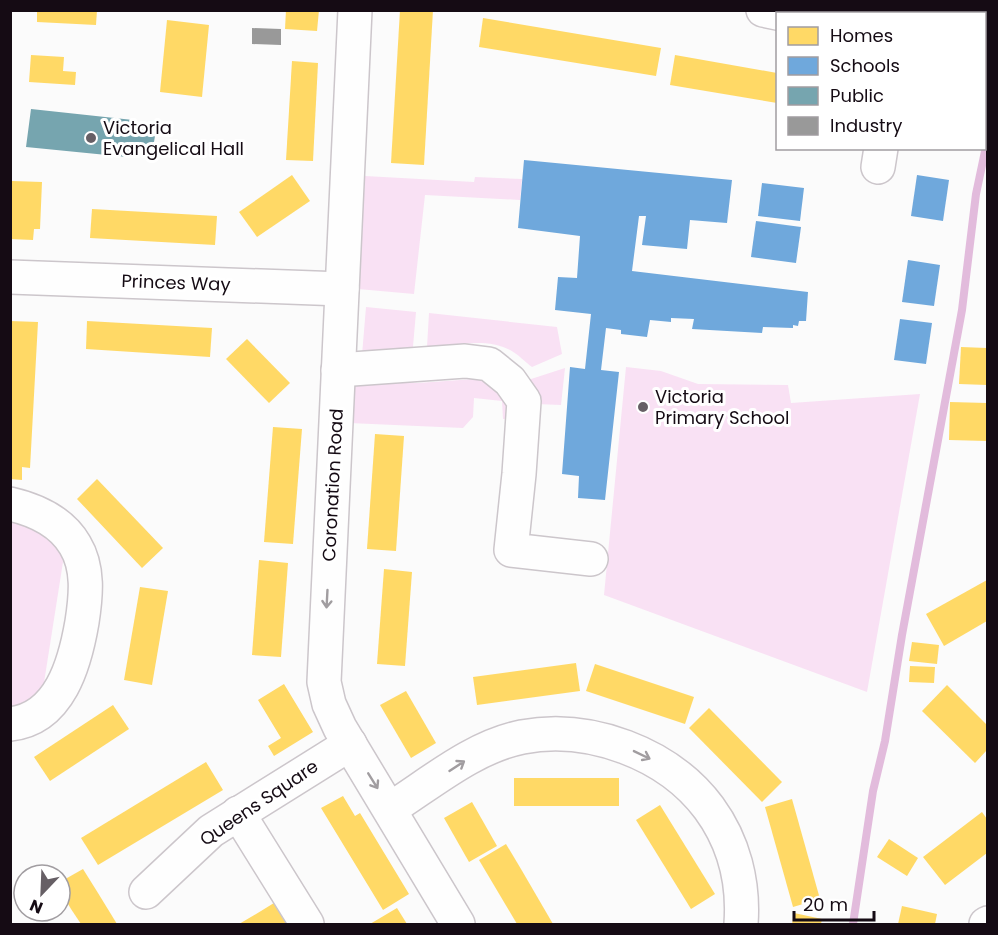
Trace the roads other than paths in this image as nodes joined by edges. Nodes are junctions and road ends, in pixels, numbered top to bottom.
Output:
1 (356, 10) edge
2 (10, 277) edge
3 (342, 289) junction
4 (339, 370) junction
5 (10, 504) edge
6 (591, 559) dead end
7 (10, 724) edge
8 (350, 744) junction
9 (390, 809) junction
10 (238, 813) junction
11 (146, 892) dead end
12 (307, 924) edge
13 (458, 924) edge
14 (741, 924) edge

1 - 3 street, Coronation Road
2 - 3 street, Princes Way
3 - 4 street, Coronation Road
4 - 6 street
4 -> 8 street, Coronation Road
5 - 7 street
8 -> 9 street, Coronation Road
8 - 10 street, Queens Square
9 - 13 street, Coronation Road
9 -> 14 street
10 - 11 street, Queens Square
10 - 12 street

